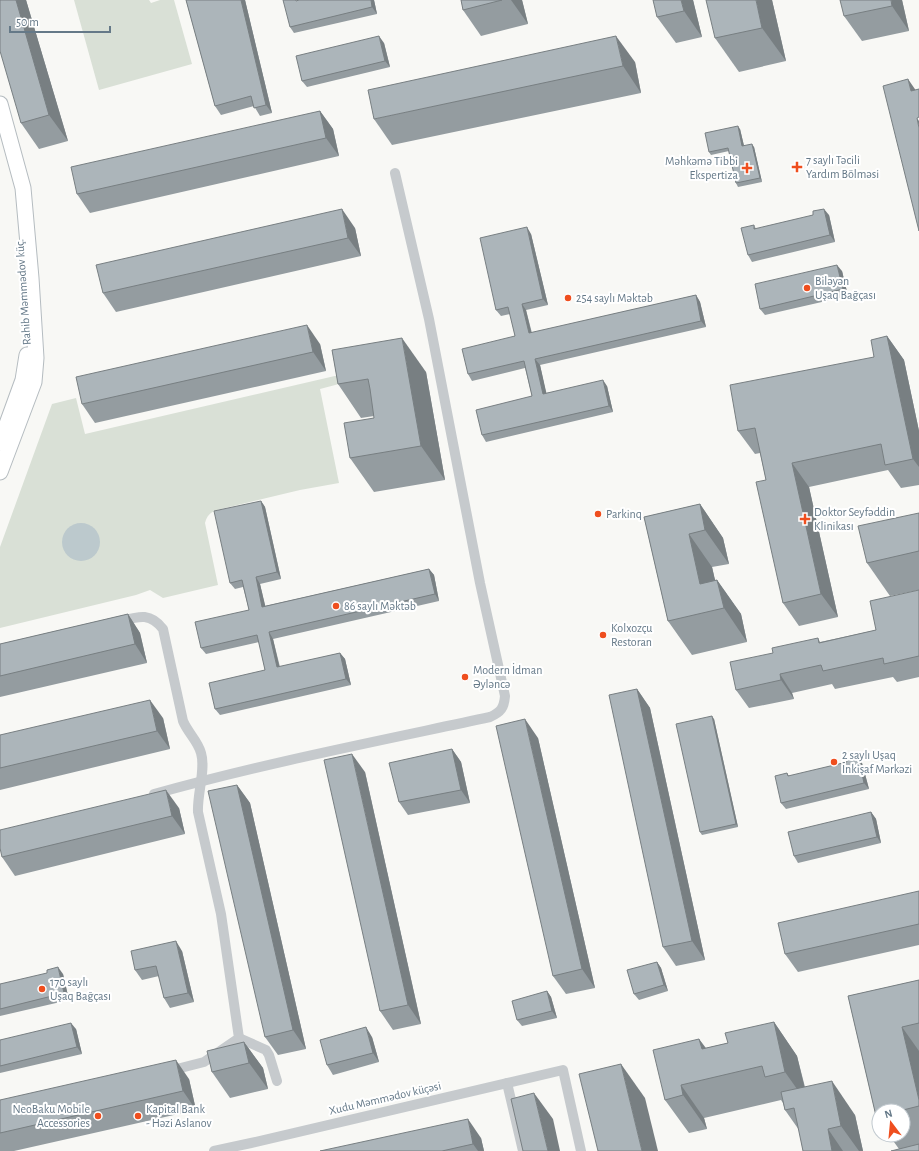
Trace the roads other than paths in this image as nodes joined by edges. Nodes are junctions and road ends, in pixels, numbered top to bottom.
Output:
1 (0, 104) edge
2 (0, 139) edge
3 (395, 173) dead end
4 (15, 175) junction
5 (29, 381) junction
6 (0, 443) edge
7 (0, 472) edge
8 (108, 624) edge
9 (200, 781) junction
10 (146, 796) edge
11 (239, 1038) junction
12 (158, 1073) edge
13 (277, 1081) dead end
14 (507, 1083) junction
15 (251, 1147) edge
16 (214, 1151) edge
17 (523, 1151) edge
18 (582, 1151) edge

1 - 4 main road
2 - 4 main road, Rahib Məmmədov küç.
3 - 9 street
4 - 5 main road, Rahib Məmmədov küç.
5 - 6 main road, Rahib Məmmədov küç.
5 - 7 main road
8 - 9 street
9 - 10 street
9 - 11 street
11 - 12 street
11 - 13 street
14 - 15 street, Xudu Məmmədov küçəsi
14 - 17 street
14 - 18 street, Xudu Məmmədov küçəsi
15 - 16 street, Xudu Məmmədov küçəsi

